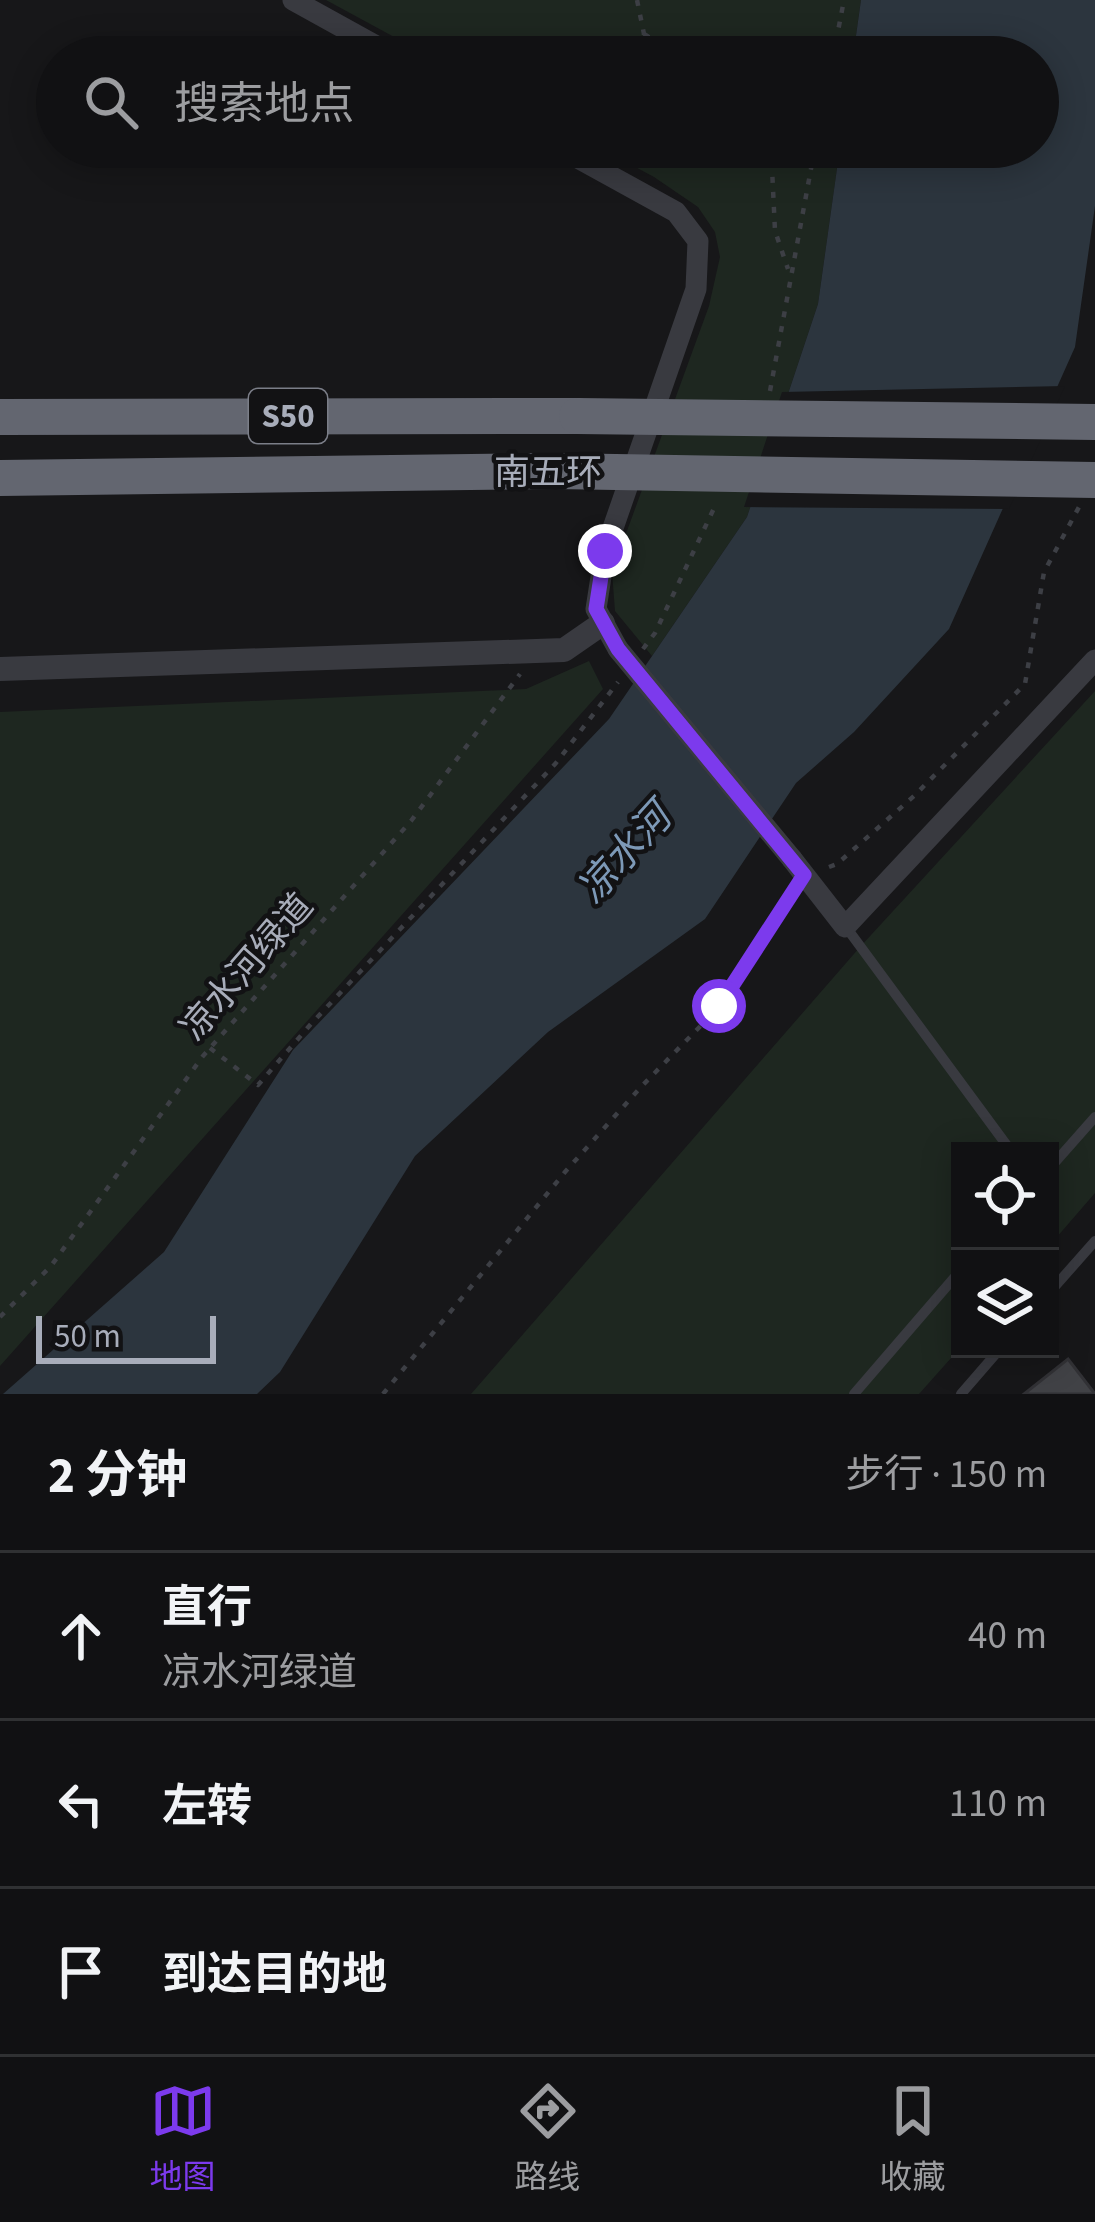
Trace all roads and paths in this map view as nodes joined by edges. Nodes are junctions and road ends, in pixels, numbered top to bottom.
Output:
1 (293, 0) edge
2 (637, 0) edge
3 (844, 0) edge
4 (644, 34) joint
5 (358, 36) edge
6 (647, 36) edge
7 (837, 36) edge
8 (596, 168) edge
9 (772, 168) edge
10 (811, 168) edge
11 (790, 275) junction
12 (764, 406) dead end
13 (0, 416) edge
14 (1095, 422) edge
15 (5, 478) edge
16 (724, 488) dead end
17 (1090, 488) edge
18 (603, 623) junction
19 (537, 652) junction
20 (628, 657) junction
21 (1095, 660) edge
22 (0, 669) edge
23 (798, 867) junction
24 (845, 927) junction
25 (210, 1048) junction
26 (1095, 1117) edge
27 (1004, 1142) edge
28 (1059, 1158) edge
29 (1095, 1241) edge
30 (951, 1281) edge
31 (1059, 1282) edge
32 (0, 1317) edge
33 (992, 1358) edge
34 (383, 1394) edge
35 (854, 1394) edge
36 (961, 1394) edge

1 - 5 street
2 - 4 path
3 - 7 path
4 - 6 path
8 - 18 street
9 - 11 path
10 - 11 path
11 - 12 path
13 - 14 highway, 南五环 / S50, bridge
15 - 17 highway, 南五环 / S50, bridge
16 - 20 path
17 - 23 path
18 - 19 street
18 - 20 street
19 - 22 street
19 - 25 path, 凉水河绿道
20 - 23 street, bridge
20 - 25 path
21 - 24 street
23 - 24 street
23 - 34 path
24 - 27 lane
25 - 32 path, 凉水河绿道
26 - 28 lane
29 - 31 lane
30 - 35 lane
33 - 36 lane

